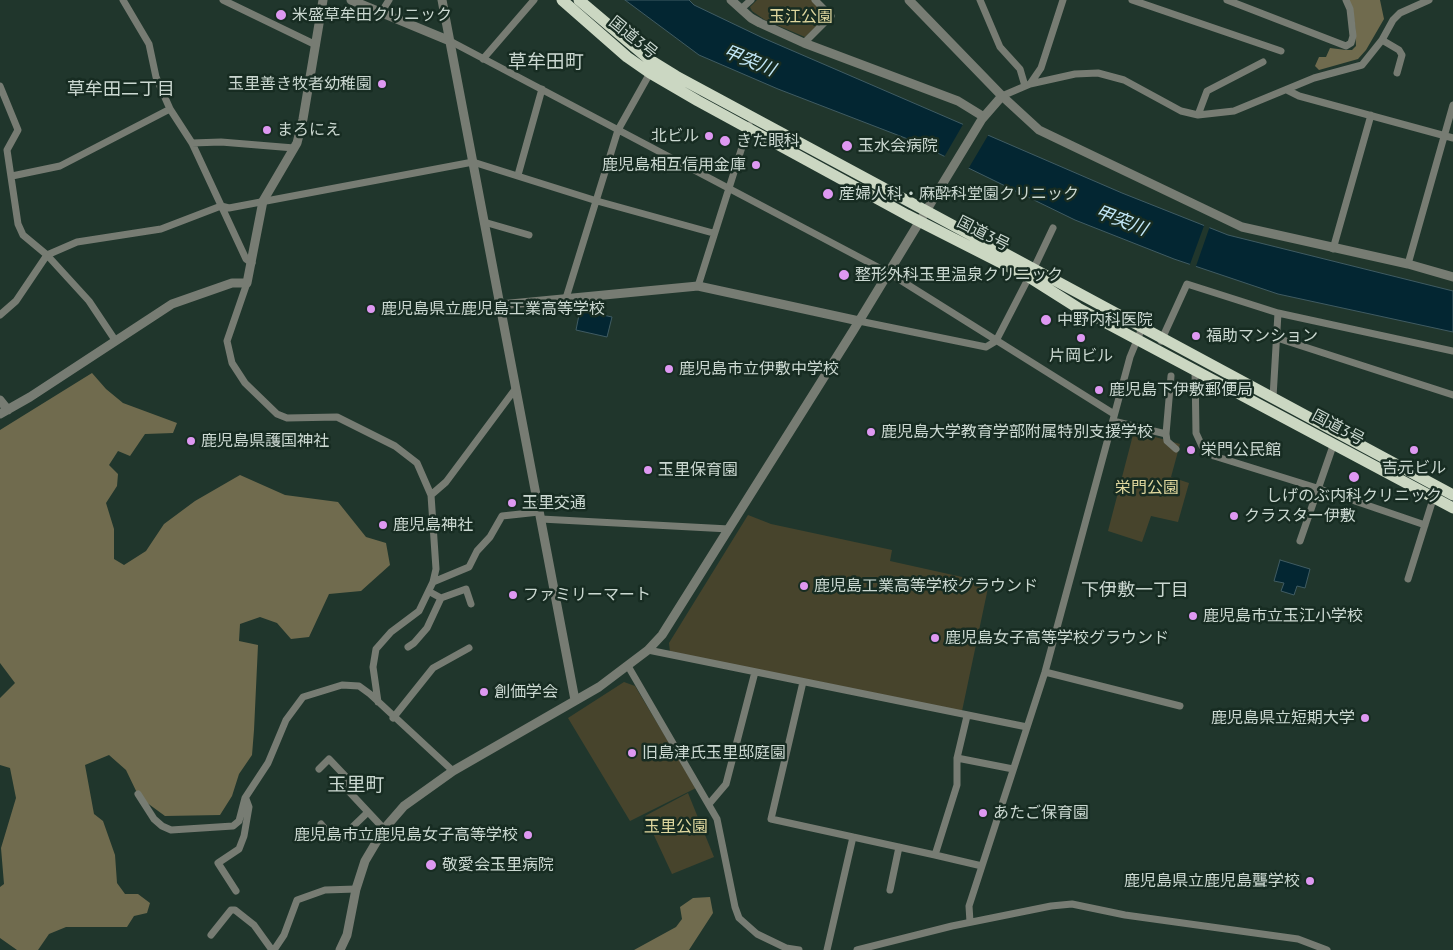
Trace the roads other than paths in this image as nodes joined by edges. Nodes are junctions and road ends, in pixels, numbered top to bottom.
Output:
1 (123, 0) edge
2 (223, 0) edge
3 (323, 0) edge
4 (351, 0) edge
5 (389, 0) edge
6 (442, 0) edge
7 (534, 0) edge
8 (562, 0) edge
9 (580, 0) edge
10 (731, 0) edge
11 (751, 0) edge
12 (815, 0) edge
13 (909, 0) edge
14 (980, 0) edge
15 (1063, 0) edge
16 (1132, 0) edge
17 (1227, 0) edge
18 (1346, 0) edge
19 (1429, 0) edge
20 (741, 9) junction
21 (381, 13) junction
22 (1382, 40) junction
23 (450, 41) junction
24 (804, 43) junction
25 (316, 45) junction
26 (1281, 52) dead end
27 (483, 59) junction
28 (1263, 62) dead end
29 (650, 73) junction
30 (1397, 73) dead end
31 (1028, 85) junction
32 (0, 86) edge
33 (542, 89) junction
34 (1287, 90) junction
35 (1002, 96) junction
36 (1453, 105) edge
37 (170, 109) junction
38 (1371, 115) junction
39 (1198, 116) junction
40 (983, 118) junction
41 (749, 123) junction
42 (618, 130) junction
43 (1444, 136) junction
44 (1453, 138) edge
45 (192, 143) junction
46 (294, 148) junction
47 (4, 150) edge
48 (473, 162) junction
49 (518, 175) junction
50 (12, 176) junction
51 (727, 188) junction
52 (597, 200) junction
53 (264, 201) junction
54 (221, 206) junction
55 (923, 216) junction
56 (484, 222) junction
57 (1053, 228) dead end
58 (713, 232) junction
59 (528, 235) dead end
60 (1333, 249) junction
61 (47, 255) junction
62 (252, 263) junction
63 (1408, 264) junction
64 (889, 273) junction
65 (1032, 273) junction
66 (1453, 277) edge
67 (247, 283) junction
68 (698, 286) junction
69 (566, 298) junction
70 (500, 305) junction
71 (1278, 313) junction
72 (0, 315) edge
73 (859, 321) junction
74 (1140, 334) junction
75 (1277, 338) junction
76 (115, 340) junction
77 (996, 341) junction
78 (1160, 344) junction
79 (1453, 351) edge
80 (1195, 369) junction
81 (1171, 376) dead end
82 (516, 388) junction
83 (1453, 395) edge
84 (1273, 398) junction
85 (0, 400) edge
86 (4, 412) edge
87 (1114, 417) junction
88 (1166, 434) junction
89 (1334, 443) junction
90 (1176, 449) dead end
91 (1317, 488) junction
92 (1436, 492) junction
93 (431, 495) junction
94 (1453, 495) edge
95 (1453, 508) edge
96 (540, 516) junction
97 (1425, 525) junction
98 (729, 529) junction
99 (1300, 541) dead end
100 (1408, 579) dead end
101 (433, 582) junction
102 (430, 592) junction
103 (441, 598) junction
104 (471, 604) dead end
105 (408, 647) dead end
106 (469, 648) dead end
107 (648, 650) junction
108 (628, 666) junction
109 (755, 672) junction
110 (1045, 672) junction
111 (803, 682) junction
112 (575, 700) junction
113 (378, 702) junction
114 (1180, 706) dead end
115 (967, 716) junction
116 (393, 718) junction
117 (1027, 727) junction
118 (957, 758) junction
119 (318, 769) dead end
120 (1014, 769) junction
121 (453, 771) junction
122 (138, 794) dead end
123 (245, 798) junction
124 (709, 804) junction
125 (368, 812) junction
126 (321, 824) dead end
127 (384, 829) junction
128 (853, 837) junction
129 (899, 847) junction
130 (936, 855) junction
131 (982, 866) junction
132 (356, 889) junction
133 (890, 890) dead end
134 (236, 891) dead end
135 (970, 922) junction
136 (211, 935) dead end
137 (273, 950) edge
138 (340, 950) edge
139 (799, 950) edge
140 (827, 950) edge
141 (857, 950) edge
142 (1328, 950) edge

1 - 37 street
2 - 25 street
3 - 25 street
4 - 21 street
5 - 21 street
6 - 23 street
7 - 27 street
8 - 29 highway, 国道3号
9 - 41 highway, 国道3号
10 - 20 street
11 - 20 street
12 - 24 street
13 - 35 street
14 - 31 street
15 - 31 street
16 - 26 street
17 - 18 street
19 - 22 street
20 - 24 street
21 - 23 street
22 - 30 street
22 - 34 street
23 - 27 street
23 - 48 street
24 - 40 street
25 - 46 street
27 - 33 street
28 - 39 street
29 - 41 highway, 国道3号
29 - 42 street
31 - 35 street
31 - 39 street
32 - 47 street
33 - 42 street
33 - 49 street
34 - 38 street
34 - 39 street
35 - 40 street
35 - 60 street
36 - 43 street
37 - 45 street
37 - 50 street
38 - 43 street
38 - 60 street
40 - 55 street
41 - 51 street
41 - 55 highway, 国道3号
42 - 51 street
42 - 52 street
43 - 44 street
43 - 63 street
45 - 46 street
45 - 54 street
46 - 53 street
47 - 50 street
48 - 49 street
48 - 53 street
48 - 56 street
49 - 52 street
50 - 61 street
51 - 58 street
51 - 64 street
52 - 58 street
52 - 69 street
53 - 54 street
53 - 62 street
54 - 61 street
54 - 62 street
55 - 64 street
55 - 65 highway, 国道3号
56 - 59 street
56 - 70 street
57 - 65 street
58 - 68 street
60 - 63 street
61 - 72 street
61 - 76 street
62 - 67 street
63 - 66 street
64 - 73 street
64 - 77 street
65 - 74 highway, 国道3号
65 - 77 street
67 - 76 street
67 - 93 street
68 - 69 street
68 - 73 street
69 - 70 street
70 - 82 street
71 - 75 street
71 - 78 street
71 - 79 street
73 - 77 street
73 - 98 street
74 - 78 highway, 国道3号
74 - 87 street
75 - 83 street
75 - 84 street
76 - 86 street
77 - 87 street
78 - 80 highway, 国道3号
78 - 84 highway, 国道3号
80 - 89 highway, 国道3号
80 - 91 street
81 - 88 street
82 - 93 street
82 - 96 street
84 - 92 highway, 国道3号
85 - 86 street
87 - 88 street
87 - 110 street
88 - 90 street
89 - 91 street
89 - 92 highway, 国道3号
91 - 97 street
91 - 99 street
92 - 94 highway, 国道3号
92 - 95 highway, 国道3号
92 - 97 street
93 - 101 street
96 - 98 street
96 - 101 street
96 - 112 street
97 - 100 street
98 - 107 street
101 - 102 street
102 - 103 street
102 - 113 street
103 - 104 street
103 - 105 street
106 - 116 street
107 - 108 street
107 - 109 street
108 - 112 street
108 - 124 street
109 - 111 street
109 - 124 street
110 - 114 street
110 - 117 street
111 - 115 street
111 - 128 street
112 - 121 street
113 - 116 street
113 - 123 street
115 - 117 street
115 - 118 street
116 - 121 street
117 - 120 street
118 - 120 street
118 - 130 street
119 - 125 street
120 - 131 street
121 - 127 street
122 - 123 street
123 - 134 street
124 - 139 street
125 - 126 street
125 - 127 street
127 - 132 street
128 - 129 street
128 - 140 street
129 - 130 street
129 - 133 street
130 - 131 street
131 - 135 street
132 - 137 street
132 - 138 street
135 - 141 street
135 - 142 street
136 - 137 street

